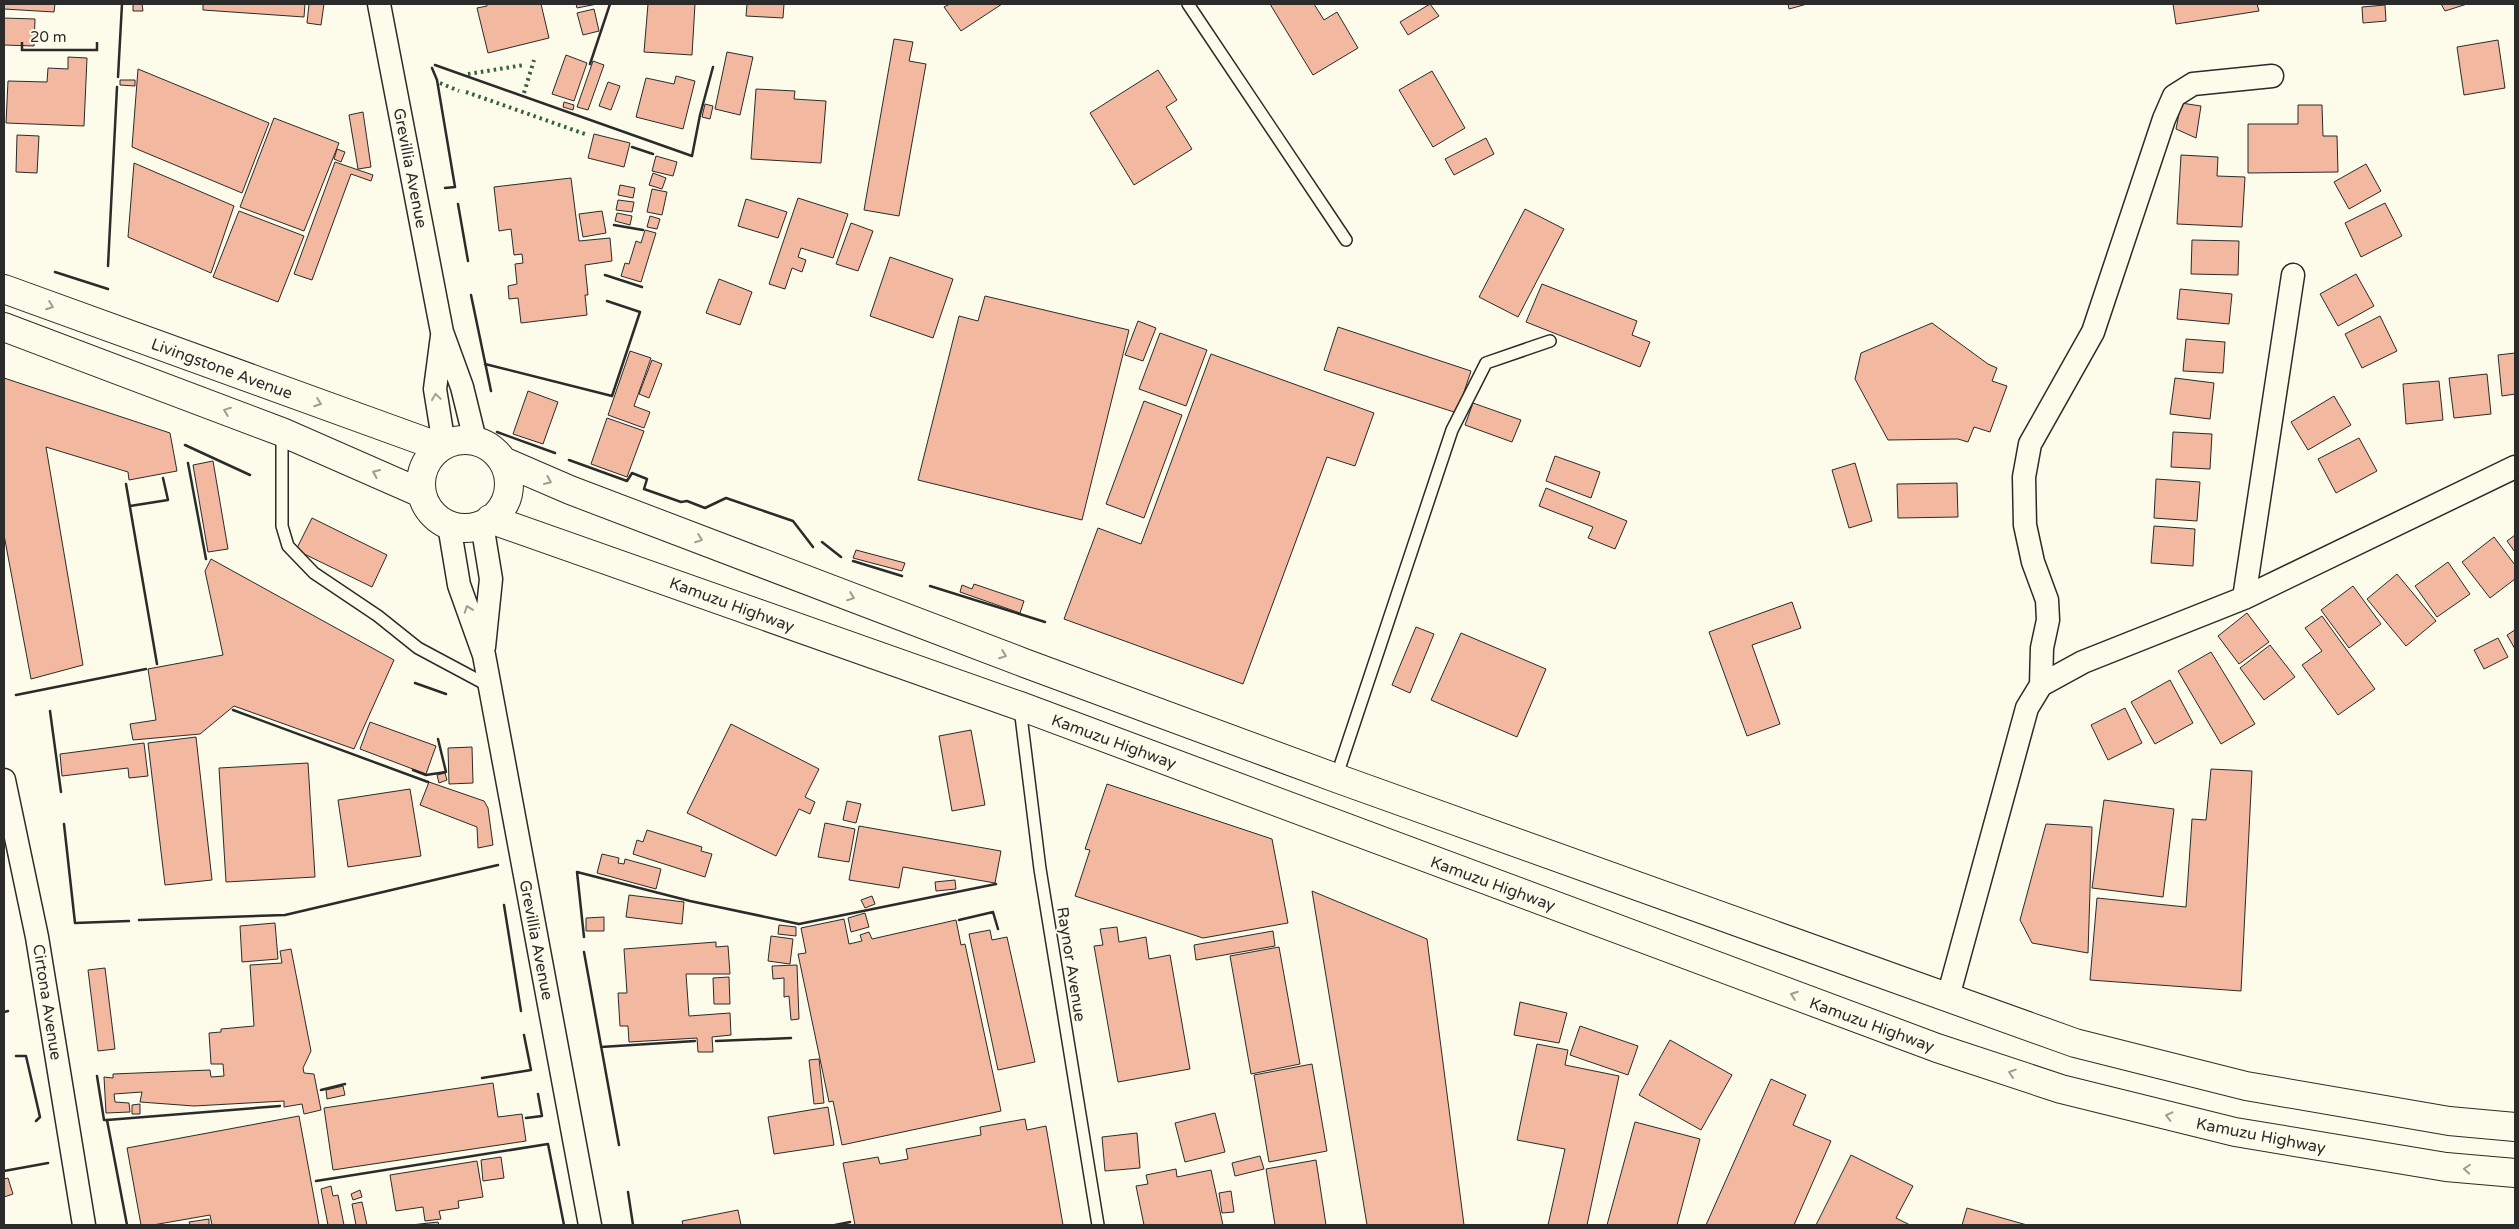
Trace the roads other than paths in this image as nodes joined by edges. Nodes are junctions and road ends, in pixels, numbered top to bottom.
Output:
1 (379, 4) edge
2 (1188, 4) edge
3 (2272, 76) dead end
4 (1346, 240) dead end
5 (2293, 275) dead end
6 (4, 290) edge
7 (4, 327) edge
8 (442, 332) junction
9 (1550, 341) dead end
10 (282, 432) junction
11 (475, 440) junction
12 (442, 446) junction
13 (503, 461) junction
14 (2515, 468) edge
15 (421, 493) junction
16 (486, 522) junction
17 (448, 525) junction
18 (2244, 598) junction
19 (484, 655) junction
20 (2041, 685) junction
21 (489, 686) junction
22 (1020, 706) junction
23 (1336, 778) junction
24 (4, 780) edge
25 (1948, 997) junction
26 (2515, 1127) edge
27 (2515, 1173) edge
28 (84, 1225) edge
29 (590, 1225) edge
30 (1098, 1225) edge

1 - 8 street, Grevillia Avenue
2 - 4 lane
3 - 20 street
5 - 18 street
6 -> 12 highway, Livingstone Avenue
10 -> 7 highway
8 - 11 street
12 -> 8 street
9 - 23 lane
15 -> 10 highway
10 - 21 lane
11 - 12 highway
11 - 13 highway
12 - 15 highway
13 - 16 highway
13 -> 23 highway
14 - 18 street
15 - 17 highway
16 - 17 highway
16 - 19 street, Grevillia Avenue
16 - 22 highway, Kamuzu Highway
19 -> 17 street, Grevillia Avenue
18 - 20 street
19 - 21 street, Grevillia Avenue
20 - 25 street
21 - 29 street, Grevillia Avenue
27 -> 22 highway, Kamuzu Highway
22 - 30 lane, Raynor Avenue
23 - 25 highway
24 - 28 street, Cirtona Avenue
25 - 26 highway

